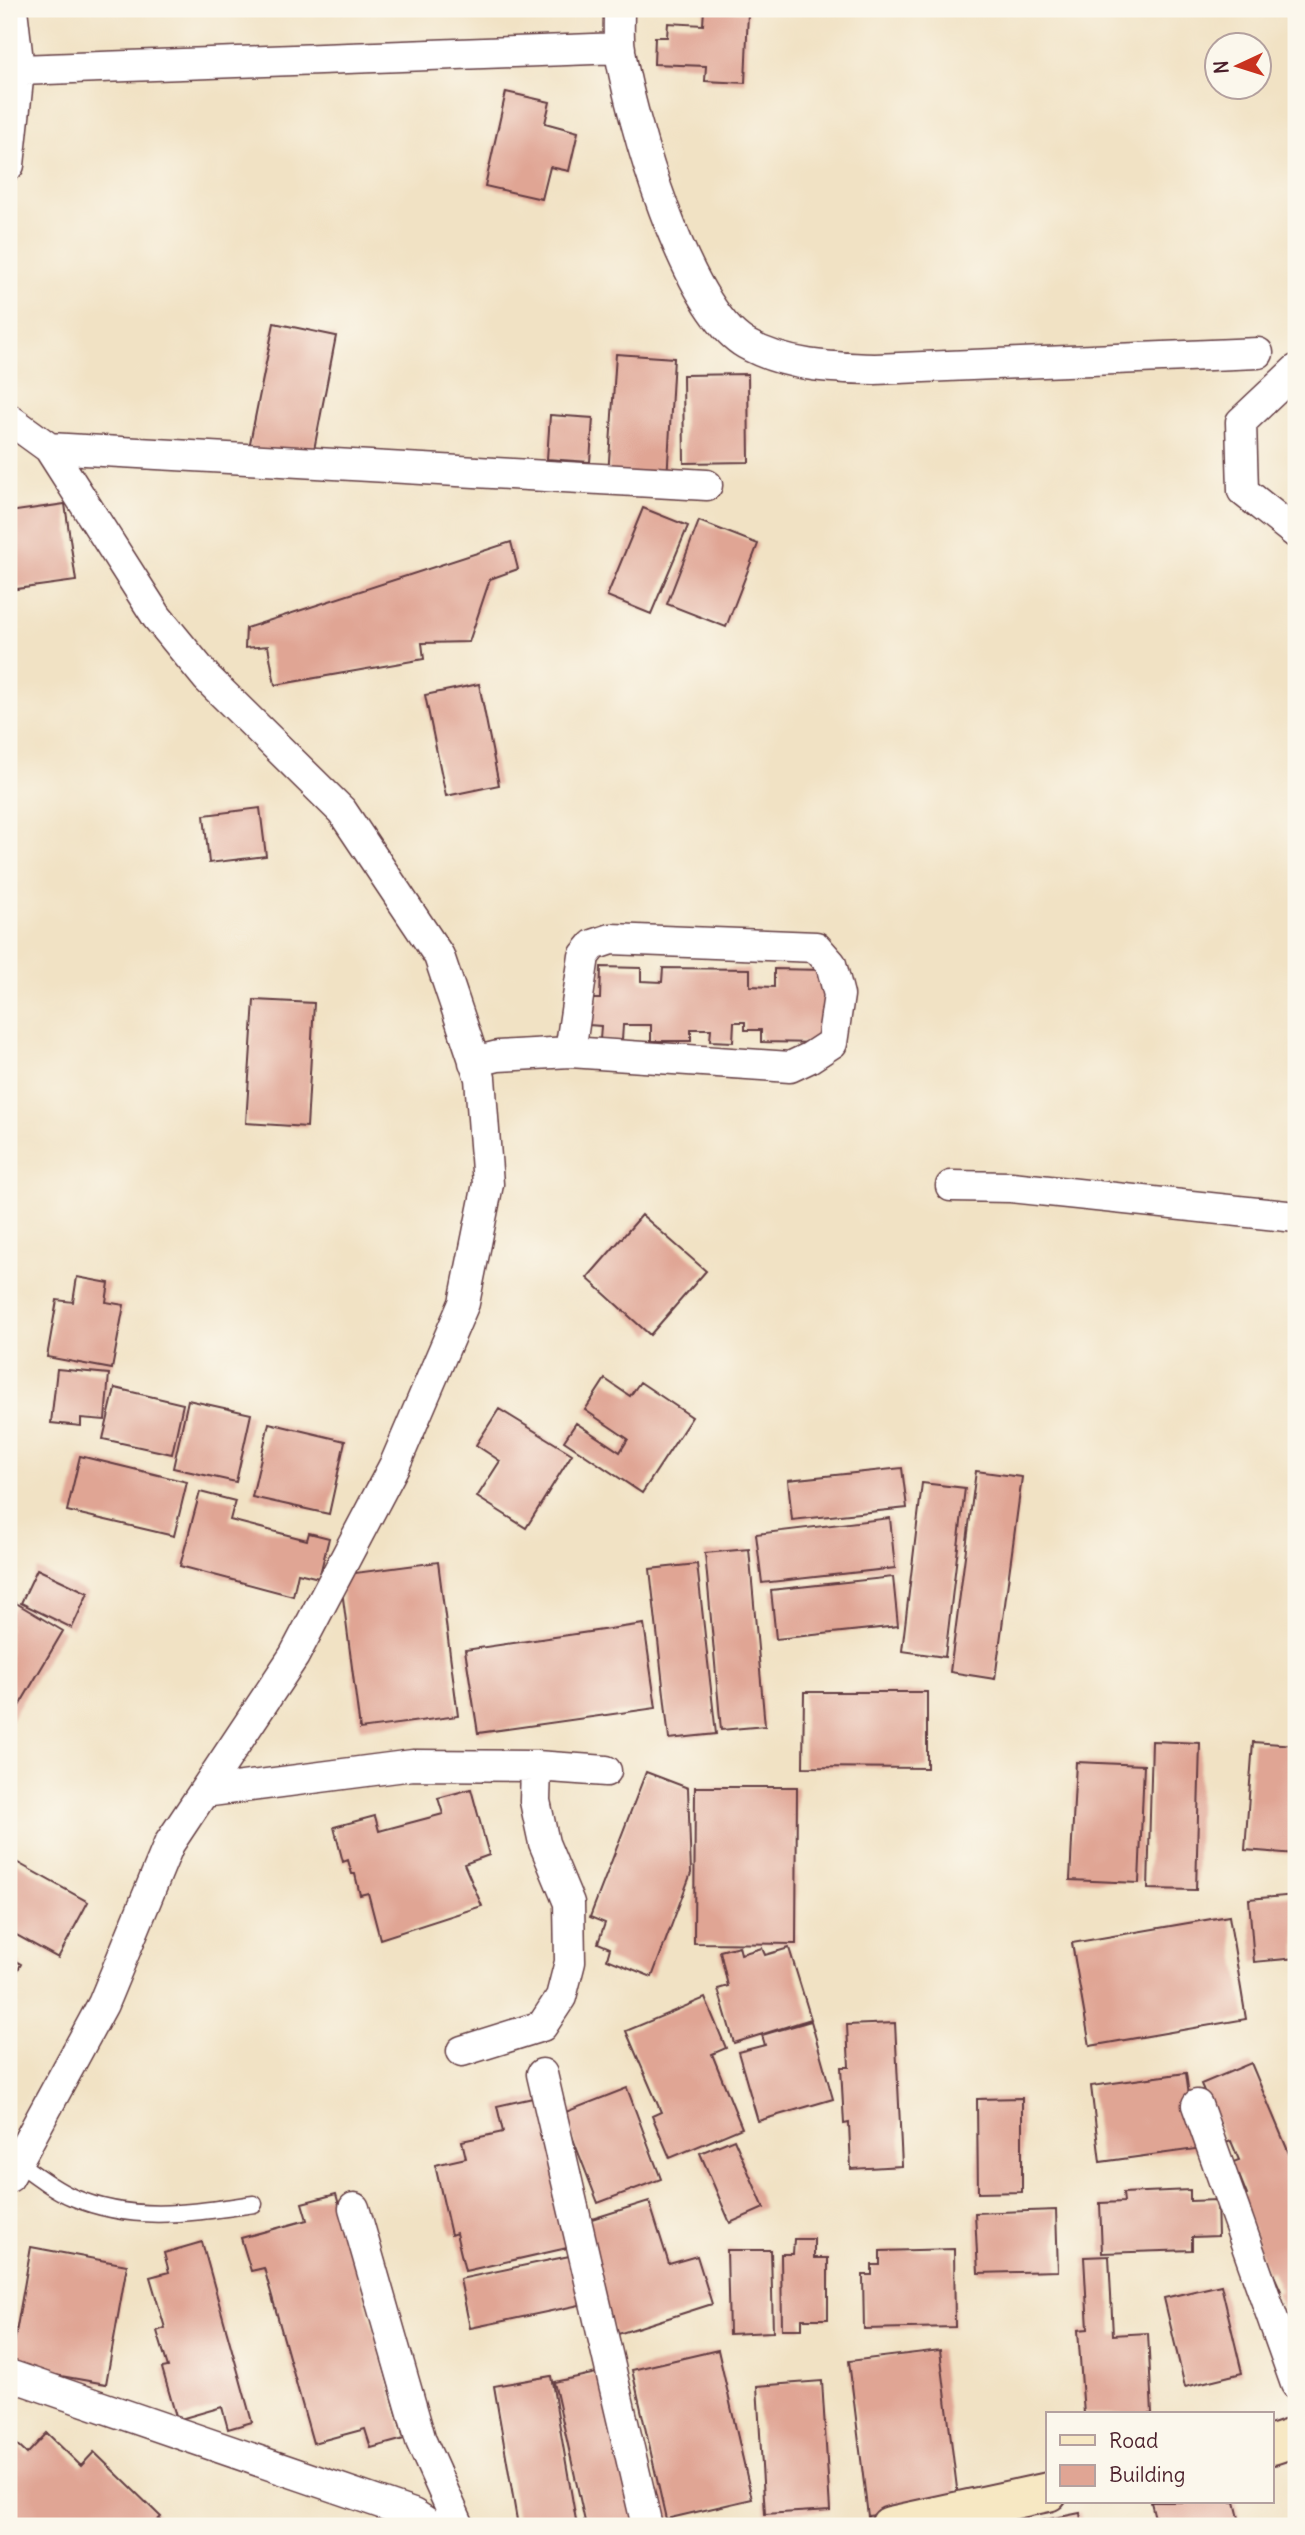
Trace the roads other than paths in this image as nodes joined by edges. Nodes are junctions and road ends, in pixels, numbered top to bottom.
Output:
1 (12, 9) edge
2 (619, 9) edge
3 (620, 48) junction
4 (19, 70) junction
5 (9, 165) edge
6 (1258, 354) dead end
7 (1296, 370) edge
8 (9, 419) edge
9 (49, 448) junction
10 (707, 485) dead end
11 (1296, 533) edge
12 (570, 1052) junction
13 (474, 1062) junction
14 (951, 1186) dead end
15 (1296, 1217) edge
16 (536, 1766) junction
17 (606, 1771) dead end
18 (204, 1792) junction
19 (462, 2051) dead end
20 (541, 2074) dead end
21 (1197, 2105) dead end
22 (12, 2165) edge
23 (254, 2204) dead end
24 (354, 2208) dead end
25 (9, 2375) edge
26 (1296, 2384) edge
27 (1296, 2437) edge
28 (1274, 2444) edge
29 (1046, 2493) edge
30 (993, 2515) edge
31 (432, 2526) edge
32 (459, 2526) edge
33 (647, 2526) edge
34 (897, 2526) edge

1 - 4 street
2 - 3 street
3 - 4 street
3 - 6 street
4 - 5 street
7 - 11 street
8 - 9 street
9 - 10 street
9 - 13 street
12 - 12 street
12 - 13 street
13 - 18 street
14 - 15 street
16 - 17 street
16 - 18 street
16 - 19 street
18 - 22 street
20 - 33 street
21 - 26 street
22 - 23 lane
24 - 32 street
25 - 31 street
27 - 28 street
29 - 30 street
30 - 34 street

